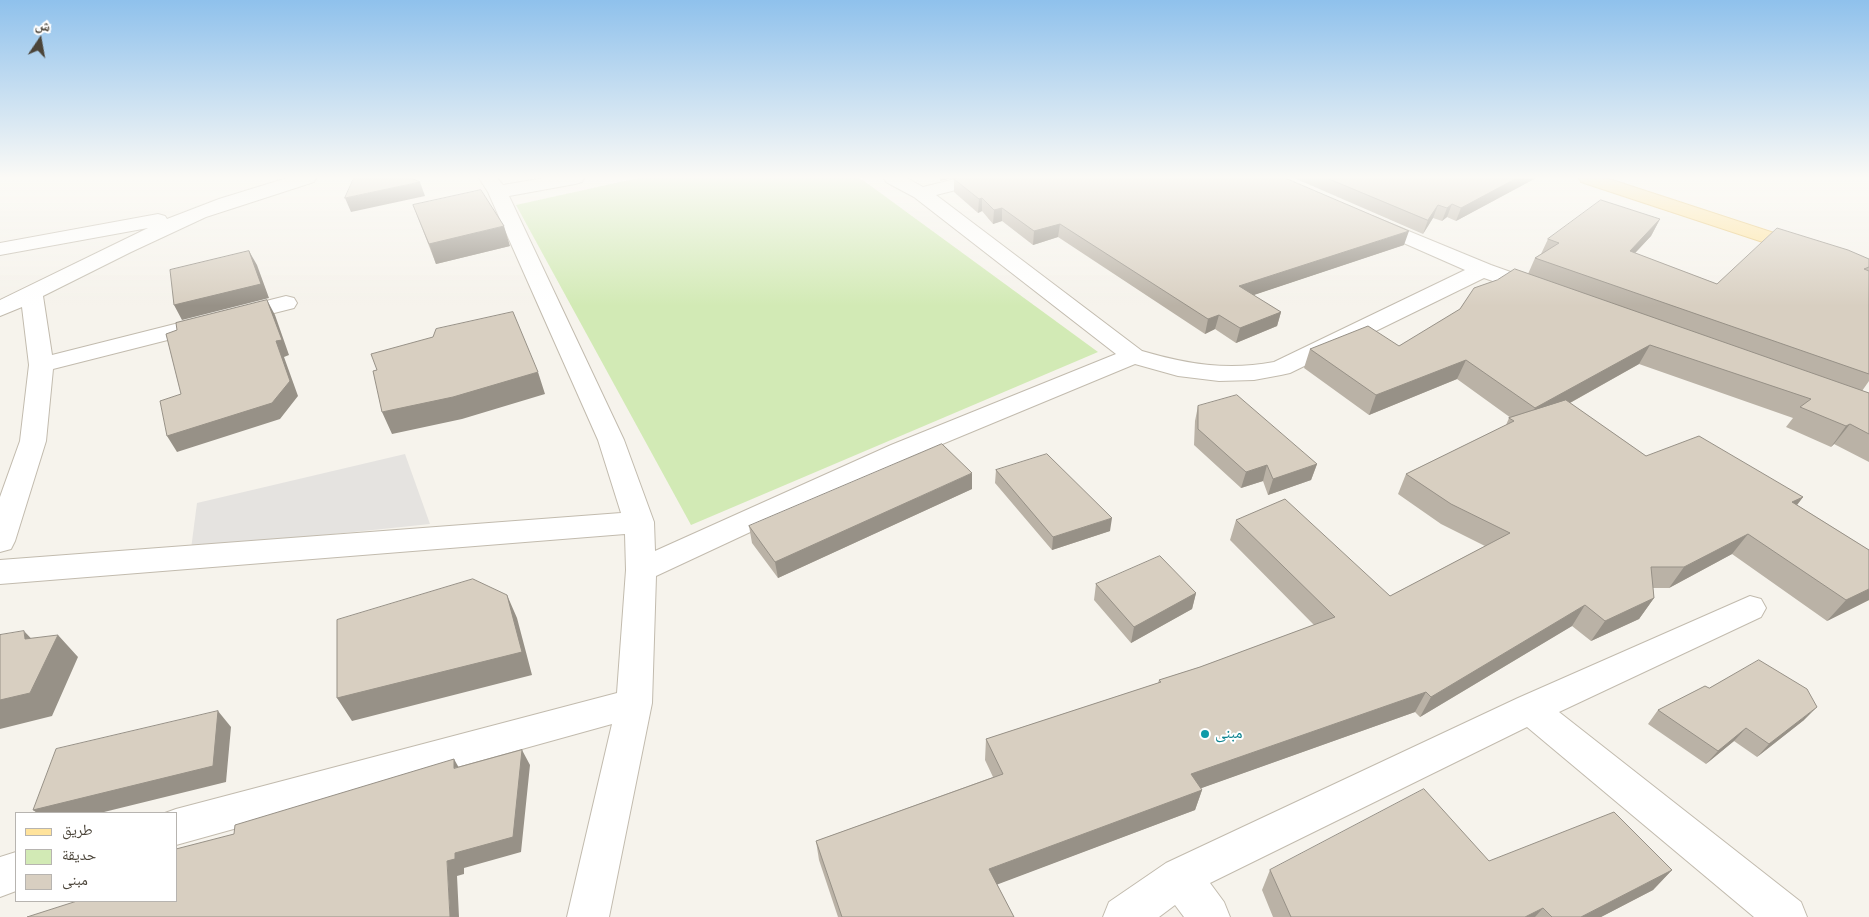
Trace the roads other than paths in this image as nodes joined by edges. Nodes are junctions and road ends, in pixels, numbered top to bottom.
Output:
1 (157, 221) edge
2 (183, 221) edge
3 (510, 221) edge
4 (957, 221) edge
5 (1368, 221) edge
6 (1717, 221) edge
7 (1764, 221) edge
8 (0, 249) edge
9 (1869, 256) edge
10 (1483, 270) junction
11 (1869, 271) edge
12 (32, 294) junction
13 (1557, 296) edge
14 (286, 303) dead end
15 (0, 309) edge
16 (1133, 356) junction
17 (41, 365) junction
18 (639, 522) junction
19 (0, 541) edge
20 (640, 570) junction
21 (0, 572) edge
22 (1750, 608) dead end
23 (634, 703) junction
24 (1530, 709) junction
25 (178, 826) edge
26 (15, 872) edge
27 (0, 877) edge
28 (1180, 877) junction
29 (588, 917) edge
30 (1124, 917) edge
31 (1209, 917) edge
32 (1786, 917) edge

1 - 8 street
2 - 12 street
3 - 18 street
4 - 16 street
5 - 10 street
6 - 11 main road
7 - 9 main road
10 - 13 street
10 - 16 street
12 - 15 street
12 - 17 street
14 - 17 street
16 - 20 street
17 - 19 street
18 - 20 street
18 - 21 street
20 - 23 street
22 - 24 street
23 - 25 street
23 - 29 street
24 - 28 street
24 - 32 street
26 - 27 street
28 - 30 street
28 - 31 street

